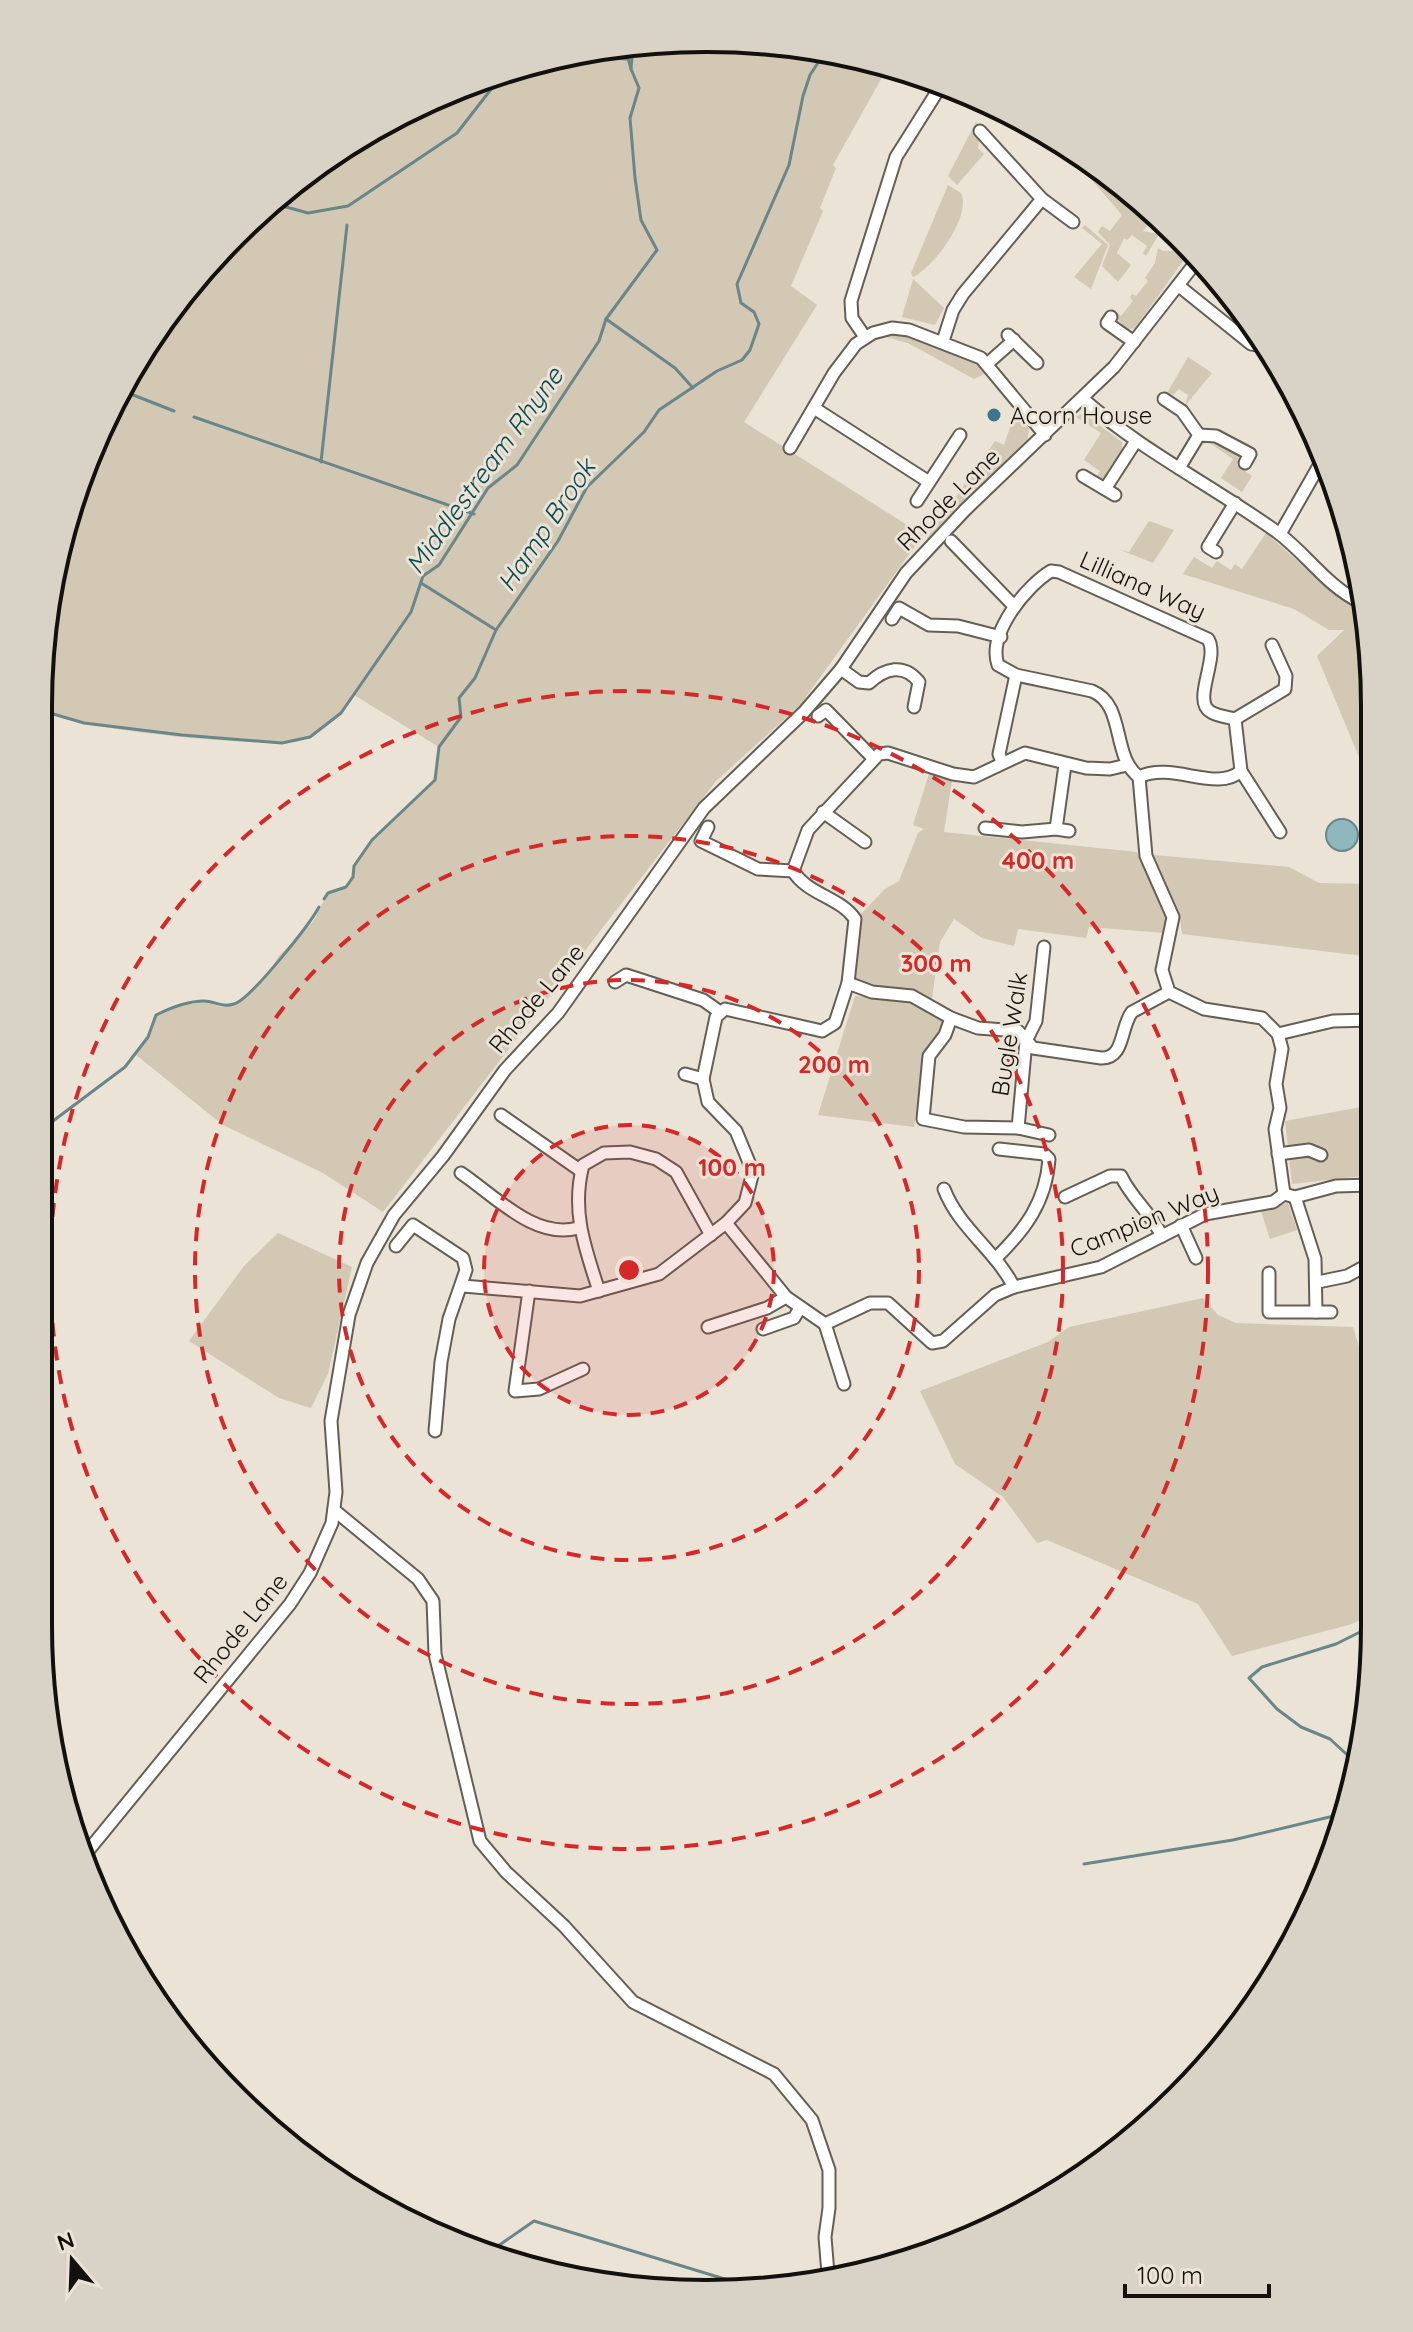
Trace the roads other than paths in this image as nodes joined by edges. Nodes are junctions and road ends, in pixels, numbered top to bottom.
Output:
1 (936, 94) edge
2 (980, 131) dead end
3 (1042, 199) junction
4 (1073, 222) dead end
5 (1192, 268) edge
6 (1179, 286) junction
7 (1111, 317) dead end
8 (865, 337) junction
9 (943, 341) junction
10 (1134, 342) junction
11 (1252, 344) edge
12 (1037, 363) dead end
13 (987, 364) junction
14 (1083, 399) junction
15 (1164, 399) dead end
16 (814, 408) junction
17 (960, 435) dead end
18 (1045, 435) junction
19 (1199, 435) junction
20 (1136, 441) junction
21 (790, 448) dead end
22 (1245, 463) dead end
23 (1179, 468) junction
24 (1316, 470) edge
25 (1083, 476) dead end
26 (929, 482) junction
27 (917, 501) dead end
28 (1235, 503) junction
29 (1280, 534) junction
30 (951, 541) dead end
31 (1216, 552) dead end
32 (1351, 596) edge
33 (1013, 605) junction
34 (892, 619) dead end
35 (1001, 637) junction
36 (1272, 645) dead end
37 (841, 669) junction
38 (1016, 675) junction
39 (914, 707) dead end
40 (818, 716) dead end
41 (1235, 719) junction
42 (872, 757) junction
43 (1002, 762) junction
44 (1065, 765) junction
45 (1127, 765) junction
46 (1241, 771) junction
47 (1139, 777) junction
48 (823, 812) junction
49 (708, 827) dead end
50 (985, 828) dead end
51 (1056, 829) junction
52 (1069, 831) dead end
53 (1280, 832) dead end
54 (865, 842) dead end
55 (793, 871) junction
56 (1044, 947) dead end
57 (615, 982) dead end
58 (848, 983) junction
59 (1169, 992) junction
60 (720, 1012) junction
61 (951, 1018) junction
62 (1361, 1020) edge
63 (1278, 1034) junction
64 (1026, 1041) junction
65 (685, 1074) dead end
66 (703, 1079) junction
67 (501, 1115) dead end
68 (1018, 1128) junction
69 (1049, 1135) dead end
70 (999, 1149) dead end
71 (1278, 1154) junction
72 (1321, 1155) dead end
73 (581, 1171) junction
74 (461, 1173) dead end
75 (1361, 1185) edge
76 (944, 1189) dead end
77 (1290, 1196) junction
78 (1065, 1197) dead end
79 (726, 1223) junction
80 (1181, 1225) junction
81 (578, 1228) junction
82 (711, 1235) junction
83 (1162, 1236) junction
84 (396, 1246) dead end
85 (1196, 1258) dead end
86 (995, 1259) junction
87 (1361, 1268) edge
88 (1269, 1273) dead end
89 (1318, 1282) junction
90 (463, 1286) junction
91 (1014, 1287) junction
92 (605, 1290) junction
93 (529, 1291) junction
94 (786, 1297) junction
95 (800, 1308) junction
96 (1316, 1312) junction
97 (1331, 1312) dead end
98 (825, 1324) junction
99 (708, 1327) dead end
100 (763, 1329) dead end
101 (583, 1369) dead end
102 (844, 1384) dead end
103 (435, 1431) dead end
104 (334, 1510) junction
105 (91, 1847) edge
106 (828, 2268) edge

1 - 8 street
2 - 3 street
3 - 4 street
3 - 9 street
5 - 6 street, Rhode Lane
6 - 10 street, Rhode Lane
6 - 11 street
7 - 10 street
8 - 9 street
8 - 16 street
9 - 13 street
10 - 14 street, Rhode Lane
12 - 13 street
13 - 18 street
14 - 18 street, Rhode Lane
14 - 20 street
15 - 19 street
16 - 21 street
16 - 26 street
17 - 26 street
18 - 37 street, Rhode Lane
19 - 22 street
19 - 23 street
20 - 23 street
20 - 25 street
23 - 28 street
24 - 29 street
26 - 27 street
28 - 29 street
28 - 31 street
29 - 32 street
30 - 33 street
33 - 35 street, Lilliana Way
33 - 41 street, Lilliana Way
34 - 35 street
35 - 38 street
36 - 41 street
37 - 39 street
37 - 104 street, Rhode Lane
38 - 43 street
38 - 45 street
40 - 42 street
41 - 46 street
42 - 43 street
42 - 48 street
43 - 44 street
44 - 45 street
44 - 51 street
45 - 47 street
46 - 47 street
46 - 53 street
47 - 59 street
48 - 54 street
48 - 55 street
49 - 55 street
50 - 51 street
51 - 52 street
55 - 58 street
56 - 64 street, Bugle Walk
57 - 60 street
58 - 60 street
58 - 61 street
59 - 63 street
59 - 64 street
60 - 66 street
61 - 64 street
61 - 68 street
62 - 63 street
63 - 71 street
64 - 68 street, Bugle Walk
65 - 66 street
66 - 79 street
67 - 73 street
68 - 69 street
70 - 86 street
71 - 72 street
71 - 77 street
73 - 81 street
73 - 82 street
74 - 81 street
75 - 77 street, Campion Way
76 - 86 street
77 - 80 street, Campion Way
77 - 89 street
78 - 83 street
79 - 82 street
79 - 94 street
80 - 83 street, Campion Way
80 - 85 street
81 - 92 street
82 - 92 street
83 - 91 street, Campion Way
84 - 90 street
86 - 91 street
87 - 89 street
88 - 96 street
89 - 96 street
90 - 93 street
90 - 103 street
91 - 98 street, Campion Way
92 - 93 street
93 - 101 street
94 - 95 street
94 - 99 street
95 - 98 street
95 - 100 street
96 - 97 street
98 - 102 street
104 - 105 street, Rhode Lane
104 - 106 street

